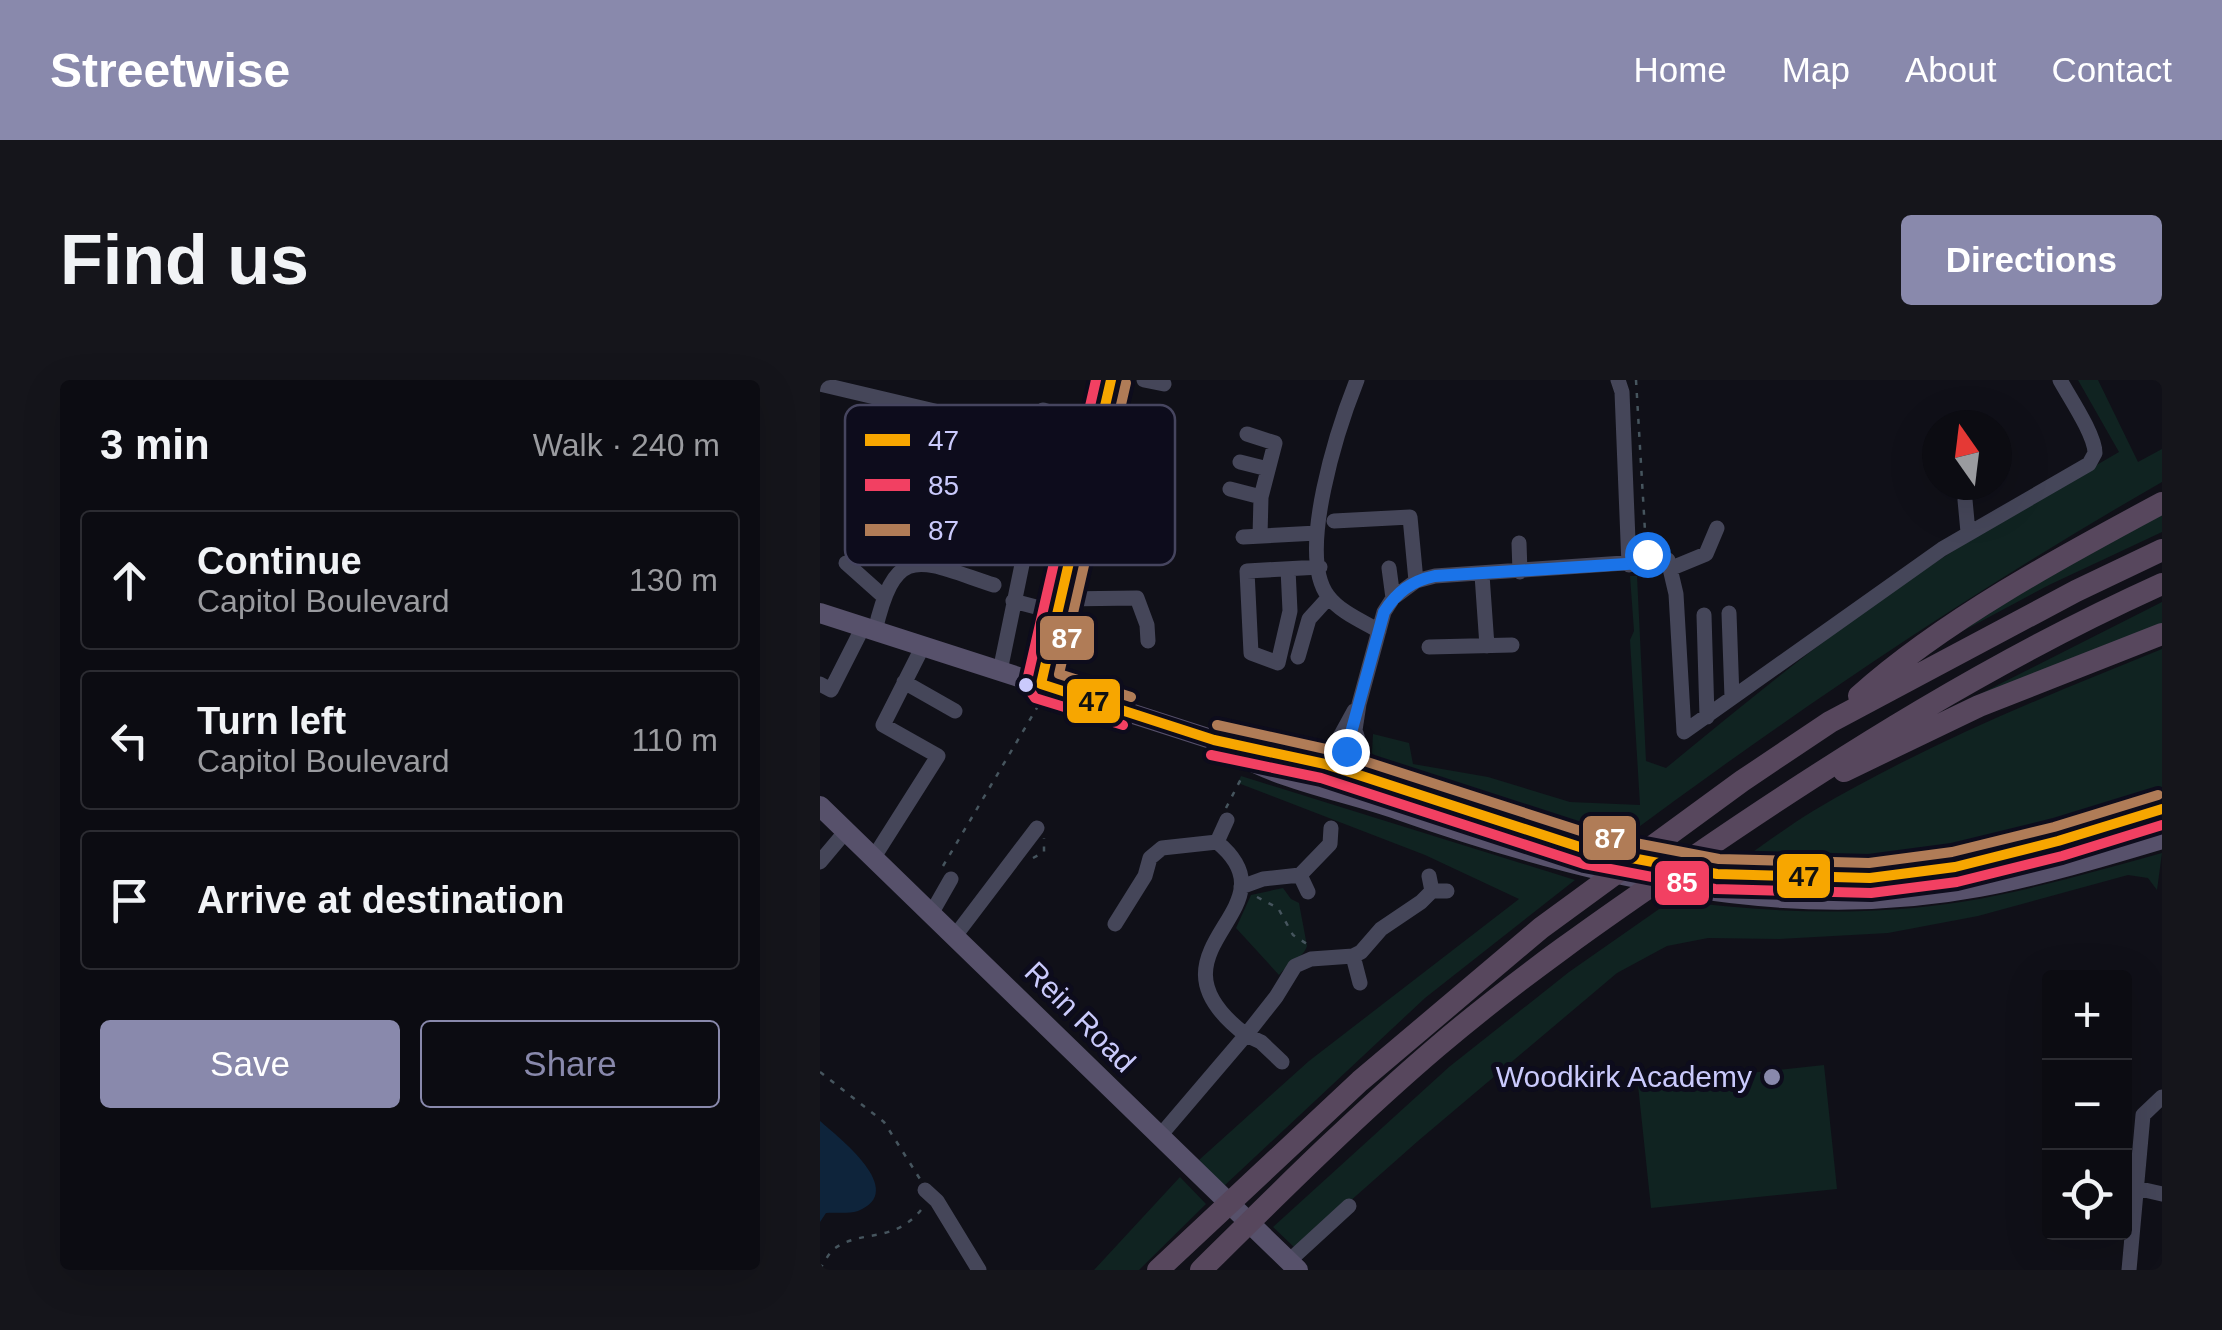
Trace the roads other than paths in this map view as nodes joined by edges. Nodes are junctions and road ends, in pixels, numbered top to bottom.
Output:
1 (1111, 380) edge
2 (1144, 380) edge
3 (1356, 380) edge
4 (1618, 380) edge
5 (2060, 380) edge
6 (820, 384) edge
7 (1164, 384) dead end
8 (909, 405) edge
9 (1105, 405) edge
10 (1248, 434) dead end
11 (1240, 462) dead end
12 (1268, 470) junction
13 (1230, 489) dead end
14 (1261, 497) junction
15 (1965, 500) dead end
16 (1991, 500) edge
17 (2162, 502) edge
18 (1994, 517) junction
19 (1334, 521) dead end
20 (1716, 528) dead end
21 (1968, 532) junction
22 (1317, 533) junction
23 (1519, 543) dead end
24 (2162, 550) edge
25 (1636, 564) junction
26 (847, 565) edge
27 (908, 565) edge
28 (916, 565) edge
29 (950, 565) edge
30 (1022, 565) edge
31 (1069, 565) edge
32 (1320, 567) junction
33 (1390, 568) dead end
34 (1672, 568) junction
35 (1288, 569) junction
36 (949, 570) junction
37 (1520, 572) junction
38 (1482, 575) junction
39 (1416, 580) junction
40 (2162, 584) edge
41 (994, 585) dead end
42 (883, 596) junction
43 (1328, 597) junction
44 (1393, 598) junction
45 (1013, 602) junction
46 (1061, 606) junction
47 (820, 613) edge
48 (1730, 614) dead end
49 (1704, 615) dead end
50 (869, 629) junction
51 (1379, 631) junction
52 (2162, 634) edge
53 (1148, 640) dead end
54 (922, 646) junction
55 (1487, 646) junction
56 (1512, 646) dead end
57 (1429, 647) dead end
58 (1298, 657) dead end
59 (1000, 671) junction
60 (904, 682) junction
61 (820, 684) edge
62 (1045, 686) junction
63 (1732, 698) junction
64 (955, 711) dead end
65 (1707, 717) junction
66 (1830, 722) junction
67 (1348, 731) junction
68 (1214, 740) junction
69 (1294, 756) junction
70 (1328, 774) junction
71 (1384, 795) junction
72 (820, 806) edge
73 (2162, 809) edge
74 (1755, 814) junction
75 (1227, 820) road end
76 (1037, 828) dead end
77 (1330, 828) dead end
78 (846, 831) junction
79 (2162, 839) edge
80 (1217, 842) junction
81 (874, 857) junction
82 (820, 862) edge
83 (946, 875) road end
84 (1300, 875) junction
85 (1716, 882) junction
86 (1247, 885) junction
87 (1436, 886) dead end
88 (1308, 892) dead end
89 (931, 914) junction
90 (1114, 927) dead end
91 (955, 936) junction
92 (1353, 956) junction
93 (1360, 983) dead end
94 (1246, 1035) junction
95 (1282, 1062) dead end
96 (2162, 1098) edge
97 (1159, 1137) junction
98 (2136, 1188) junction
99 (925, 1190) road end
100 (2162, 1194) edge
101 (1350, 1206) dead end
102 (1290, 1262) edge
103 (979, 1270) edge
104 (1158, 1270) edge
105 (1201, 1270) edge
106 (2129, 1270) edge

1 - 9 street
2 - 7 street
3 - 22 street
4 - 25 street
5 - 18 street
6 - 8 street
10 - 12 street
11 - 12 street
12 - 14 street
13 - 14 street
14 - 22 street
15 - 21 street
16 - 18 street
17 - 66 highway
18 - 21 street
19 - 39 street
20 - 34 street
21 - 63 street
22 - 32 street
23 - 37 street
24 - 66 highway
25 - 34 street
25 - 37 street
26 - 42 street
27 - 42 street
28 - 36 street
29 - 36 street
30 - 45 street
31 - 46 street
32 - 35 street
32 - 43 street
33 - 44 street
34 - 65 street
35 - 35 street
36 - 41 street
37 - 38 street
38 - 39 street
38 - 55 street
39 - 44 street
40 - 74 highway
42 - 50 street
43 - 51 street
43 - 58 street
44 - 51 street
45 - 46 street
45 - 59 street
46 - 53 street
46 - 62 street
47 - 50 main road
48 - 63 street
49 - 65 street
50 - 54 main road
50 - 61 street
51 - 67 street
52 - 74 highway
54 - 59 main road
54 - 60 street
55 - 56 street
55 - 57 street
59 - 62 main road
60 - 64 street
60 - 81 street
62 - 68 main road
63 - 65 street
66 - 104 highway
67 - 69 street
67 - 70 street
67 - 71 street
68 - 69 main road
68 - 70 main road
69 - 70 main road
70 - 71 main road
71 - 85 main road
72 - 78 main road, Rein Road
73 - 85 main road
74 - 105 highway
75 - 80 street
76 - 91 street
77 - 84 street
78 - 81 main road, Rein Road
78 - 82 street
79 - 85 main road
80 - 86 street
80 - 90 street
81 - 89 main road, Rein Road
83 - 89 street
84 - 86 street
84 - 88 street
86 - 94 street
87 - 92 street
89 - 91 main road, Rein Road
91 - 97 main road, Rein Road
92 - 93 street
92 - 94 street
94 - 95 street
94 - 97 street
96 - 98 street
97 - 102 main road, Rein Road
98 - 100 street
98 - 106 street
99 - 103 street
101 - 102 street

